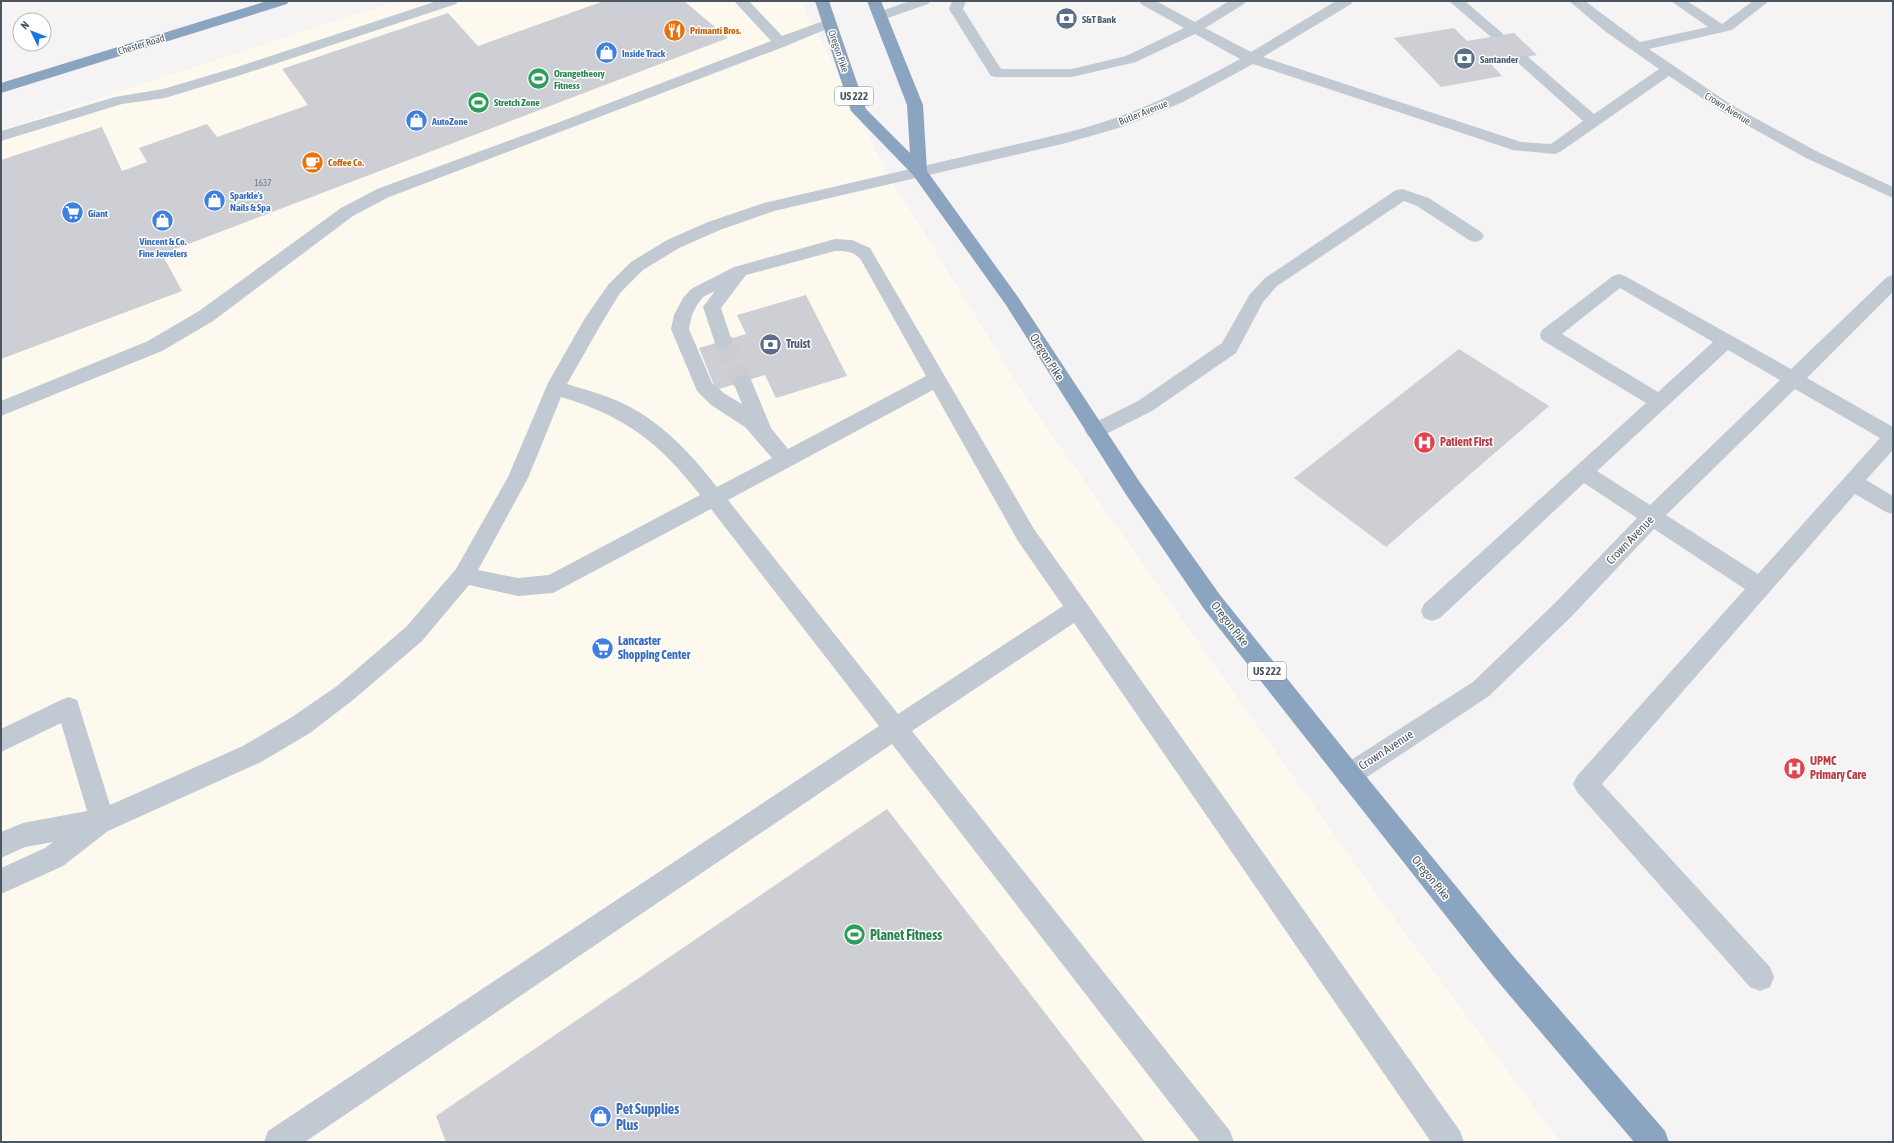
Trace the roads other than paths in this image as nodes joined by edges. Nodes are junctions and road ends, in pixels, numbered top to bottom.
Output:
1 (282, 1) edge
2 (451, 1) edge
3 (741, 1) edge
4 (822, 1) edge
5 (874, 1) edge
6 (923, 1) edge
7 (959, 1) edge
8 (1146, 1) edge
9 (1238, 1) edge
10 (1346, 1) edge
11 (1456, 1) edge
12 (1576, 1) edge
13 (1678, 1) edge
14 (1762, 1) edge
15 (880, 16) junction
16 (829, 23) junction
17 (1195, 28) junction
18 (1719, 28) junction
19 (1496, 34) dead end
20 (781, 43) junction
21 (1637, 47) junction
22 (1250, 58) junction
23 (1522, 59) dead end
24 (1669, 69) junction
25 (1, 88) edge
26 (1593, 122) junction
27 (1, 136) edge
28 (919, 171) junction
29 (1893, 193) edge
30 (1475, 236) dead end
31 (740, 271) junction
32 (1893, 281) edge
33 (723, 341) tunnel mouth
34 (1726, 341) junction
35 (937, 379) junction
36 (1793, 379) junction
37 (743, 382) tunnel mouth
38 (555, 388) junction
39 (1660, 402) junction
40 (1, 409) edge
41 (761, 429) junction
42 (1095, 431) junction
43 (1893, 436) edge
44 (786, 461) junction
45 (1583, 472) junction
46 (1852, 482) junction
47 (716, 498) junction
48 (1893, 506) edge
49 (1652, 517) junction
50 (464, 575) junction
51 (1760, 586) junction
52 (1077, 609) junction
53 (1432, 611) dead end
54 (896, 728) junction
55 (1, 741) edge
56 (1349, 775) junction
57 (102, 821) junction
58 (1, 844) edge
59 (1, 880) edge
60 (1760, 977) dead end
61 (279, 1142) edge
62 (1219, 1142) edge
63 (1449, 1142) edge
64 (1654, 1142) edge

1 - 25 highway, Chester Road
2 - 27 street
3 - 20 street
4 - 16 highway, Oregon Pike / US 222
5 - 15 highway
6 - 15 street
7 - 17 street
8 - 17 street
9 - 17 street
10 - 22 street, Butler Avenue
11 - 19 street
12 - 21 street, Crown Avenue
13 - 18 street
14 - 18 street
15 - 28 highway
16 - 20 street
16 - 28 highway, Oregon Pike / US 222
17 - 22 street
18 - 21 street
20 - 40 street
21 - 24 street, Crown Avenue
22 - 26 street
22 - 28 street, Butler Avenue
23 - 26 street
24 - 26 street
24 - 29 street, Crown Avenue
28 - 38 street, Butler Avenue
28 - 42 highway, Oregon Pike / US 222
30 - 42 street
31 - 33 street
31 - 35 street
31 - 41 street
32 - 36 street, Crown Avenue
34 - 36 street
34 - 39 street
34 - 39 street
35 - 44 street
35 - 52 street
36 - 43 street
36 - 49 street, Crown Avenue
37 - 41 street
38 - 47 street
38 - 50 street, Butler Avenue
39 - 45 street
41 - 44 street
42 - 56 highway, Oregon Pike / US 222
43 - 46 street
44 - 47 street
45 - 49 street
45 - 53 street
46 - 48 street
46 - 51 street
47 - 50 street
47 - 54 street
49 - 51 street
49 - 56 street, Crown Avenue
50 - 57 street, Butler Avenue
51 - 60 street
52 - 54 street
52 - 63 street
54 - 61 street
54 - 62 street
55 - 57 street
56 - 64 highway, Oregon Pike / US 222
57 - 58 street
57 - 59 street

